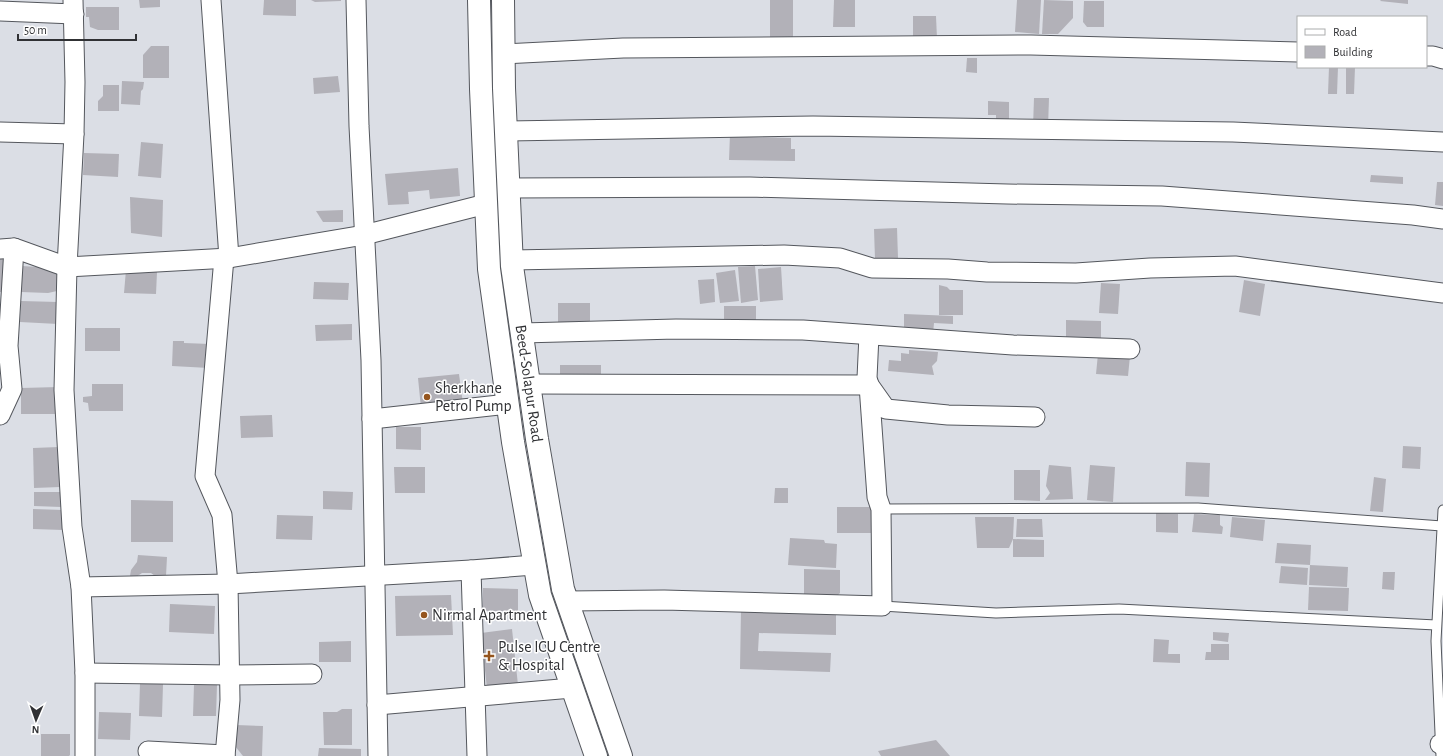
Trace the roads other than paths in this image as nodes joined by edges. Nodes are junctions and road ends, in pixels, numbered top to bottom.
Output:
1 (211, 0) edge
2 (356, 0) edge
3 (480, 0) edge
4 (503, 0) edge
5 (73, 7) edge
6 (0, 11) edge
7 (1297, 52) edge
8 (504, 54) junction
9 (1427, 56) edge
10 (1443, 59) edge
11 (506, 131) junction
12 (0, 132) edge
13 (74, 134) junction
14 (1443, 142) edge
15 (509, 188) junction
16 (486, 204) junction
17 (1443, 219) edge
18 (364, 235) junction
19 (7, 248) edge
20 (226, 258) junction
21 (512, 260) junction
22 (67, 267) junction
23 (1443, 293) edge
24 (522, 333) junction
25 (869, 335) junction
26 (4, 346) edge
27 (1130, 350) dead end
28 (529, 384) junction
29 (869, 385) junction
30 (508, 404) junction
31 (1, 413) edge
32 (1035, 417) dead end
33 (372, 419) junction
34 (881, 509) junction
35 (1443, 510) edge
36 (1442, 526) edge
37 (534, 565) junction
38 (471, 570) junction
39 (374, 576) junction
40 (228, 584) junction
41 (81, 587) junction
42 (567, 601) junction
43 (882, 606) junction
44 (1436, 626) junction
45 (85, 673) junction
46 (312, 674) dead end
47 (230, 675) junction
48 (572, 688) junction
49 (475, 696) junction
50 (377, 705) junction
51 (1441, 748) edge
52 (148, 751) dead end
53 (225, 755) edge
54 (85, 756) edge
55 (378, 756) edge
56 (478, 756) edge
57 (596, 756) edge
58 (621, 756) edge

1 - 20 street
2 - 18 street
3 - 16 main road, Beed-Solapur Road
4 - 8 main road, Beed-Solapur Road
5 - 6 street
5 - 13 street
7 - 8 street
8 - 11 main road, Beed-Solapur Road
9 - 10 street
11 - 14 street
11 - 15 main road, Beed-Solapur Road
12 - 13 street
13 - 22 street
15 - 17 street
15 - 21 main road, Beed-Solapur Road
16 - 18 street
16 - 30 main road, Beed-Solapur Road
18 - 20 street
18 - 33 street
19 - 22 street
19 - 26 street
20 - 22 street
20 - 40 street
21 - 23 street
21 - 24 main road, Beed-Solapur Road
22 - 41 street
24 - 25 street
24 - 28 main road, Beed-Solapur Road
25 - 27 street
25 - 29 street
26 - 31 street
28 - 29 street
28 - 42 main road, Beed-Solapur Road
29 - 32 street
29 - 34 street
30 - 33 street
30 - 37 main road, Beed-Solapur Road
33 - 39 street
34 - 36 lane
34 - 43 street
35 - 36 lane
36 - 44 lane
37 - 38 street
37 - 48 main road, Beed-Solapur Road
38 - 39 street
38 - 49 street
39 - 40 street
39 - 50 street
40 - 41 street
40 - 47 street
41 - 45 street
42 - 43 street
42 - 58 main road, Beed-Solapur Road
43 - 44 lane
44 - 51 lane
45 - 47 street
45 - 54 street
46 - 47 street
47 - 53 street
48 - 49 street
48 - 57 main road, Beed-Solapur Road
49 - 50 street
49 - 56 street
50 - 55 street
52 - 53 street

